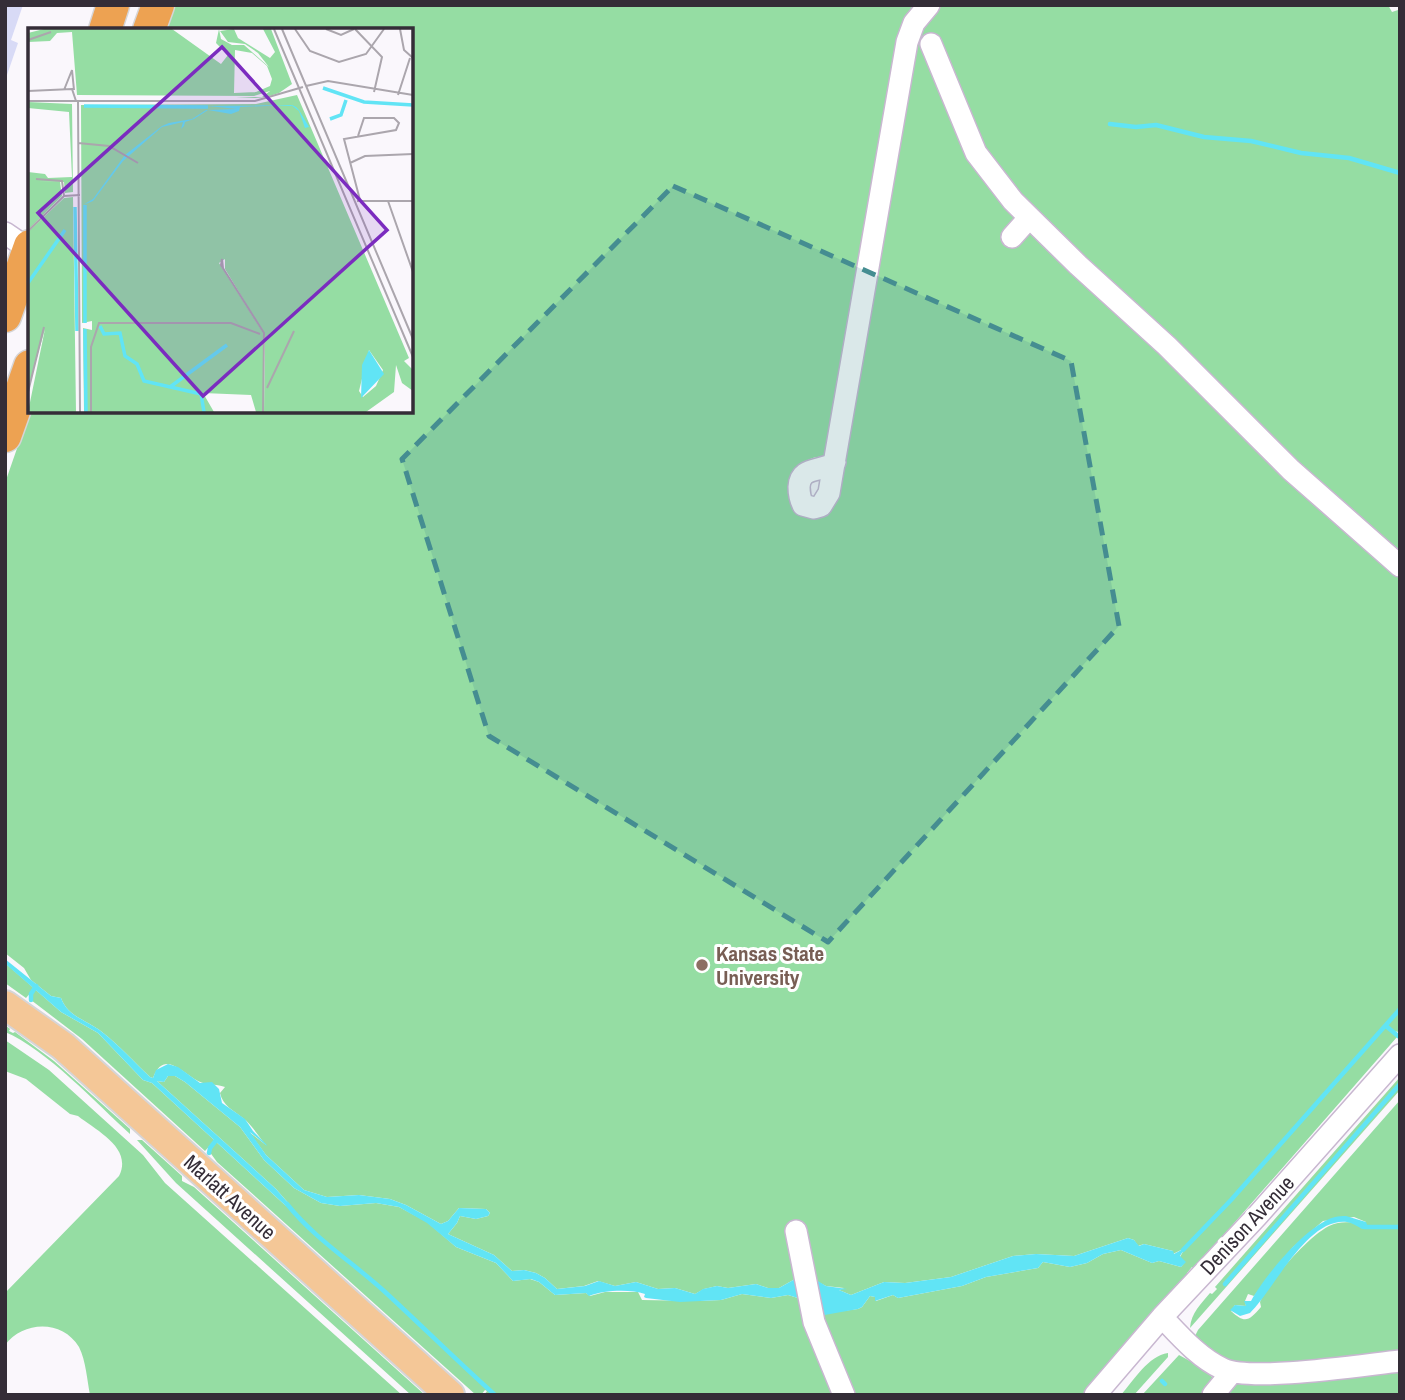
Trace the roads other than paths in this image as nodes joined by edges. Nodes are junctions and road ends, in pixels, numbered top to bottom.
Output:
1 (113, 5) edge
2 (158, 5) edge
3 (929, 5) edge
4 (106, 28) edge
5 (150, 28) edge
6 (931, 44) dead end
7 (1029, 218) junction
8 (1012, 237) dead end
9 (23, 245) edge
10 (5, 316) edge
11 (28, 372) edge
12 (5, 436) edge
13 (835, 462) dead end
14 (1400, 566) edge
15 (5, 1005) edge
16 (1400, 1055) edge
17 (796, 1231) dead end
18 (1162, 1317) junction
19 (1400, 1361) edge
20 (1231, 1372) junction
21 (450, 1395) edge
22 (844, 1395) edge
23 (1095, 1395) edge
24 (1213, 1395) edge

1 - 4 highway
2 - 5 highway
3 - 13 street
6 - 7 street
7 - 8 street
7 - 14 street
9 - 10 highway
11 - 12 highway
15 - 21 main road, Marlatt Avenue
16 - 18 street, Denison Avenue
17 - 22 street
18 - 20 street
18 - 23 street, Denison Avenue
19 - 20 street
20 - 24 street

